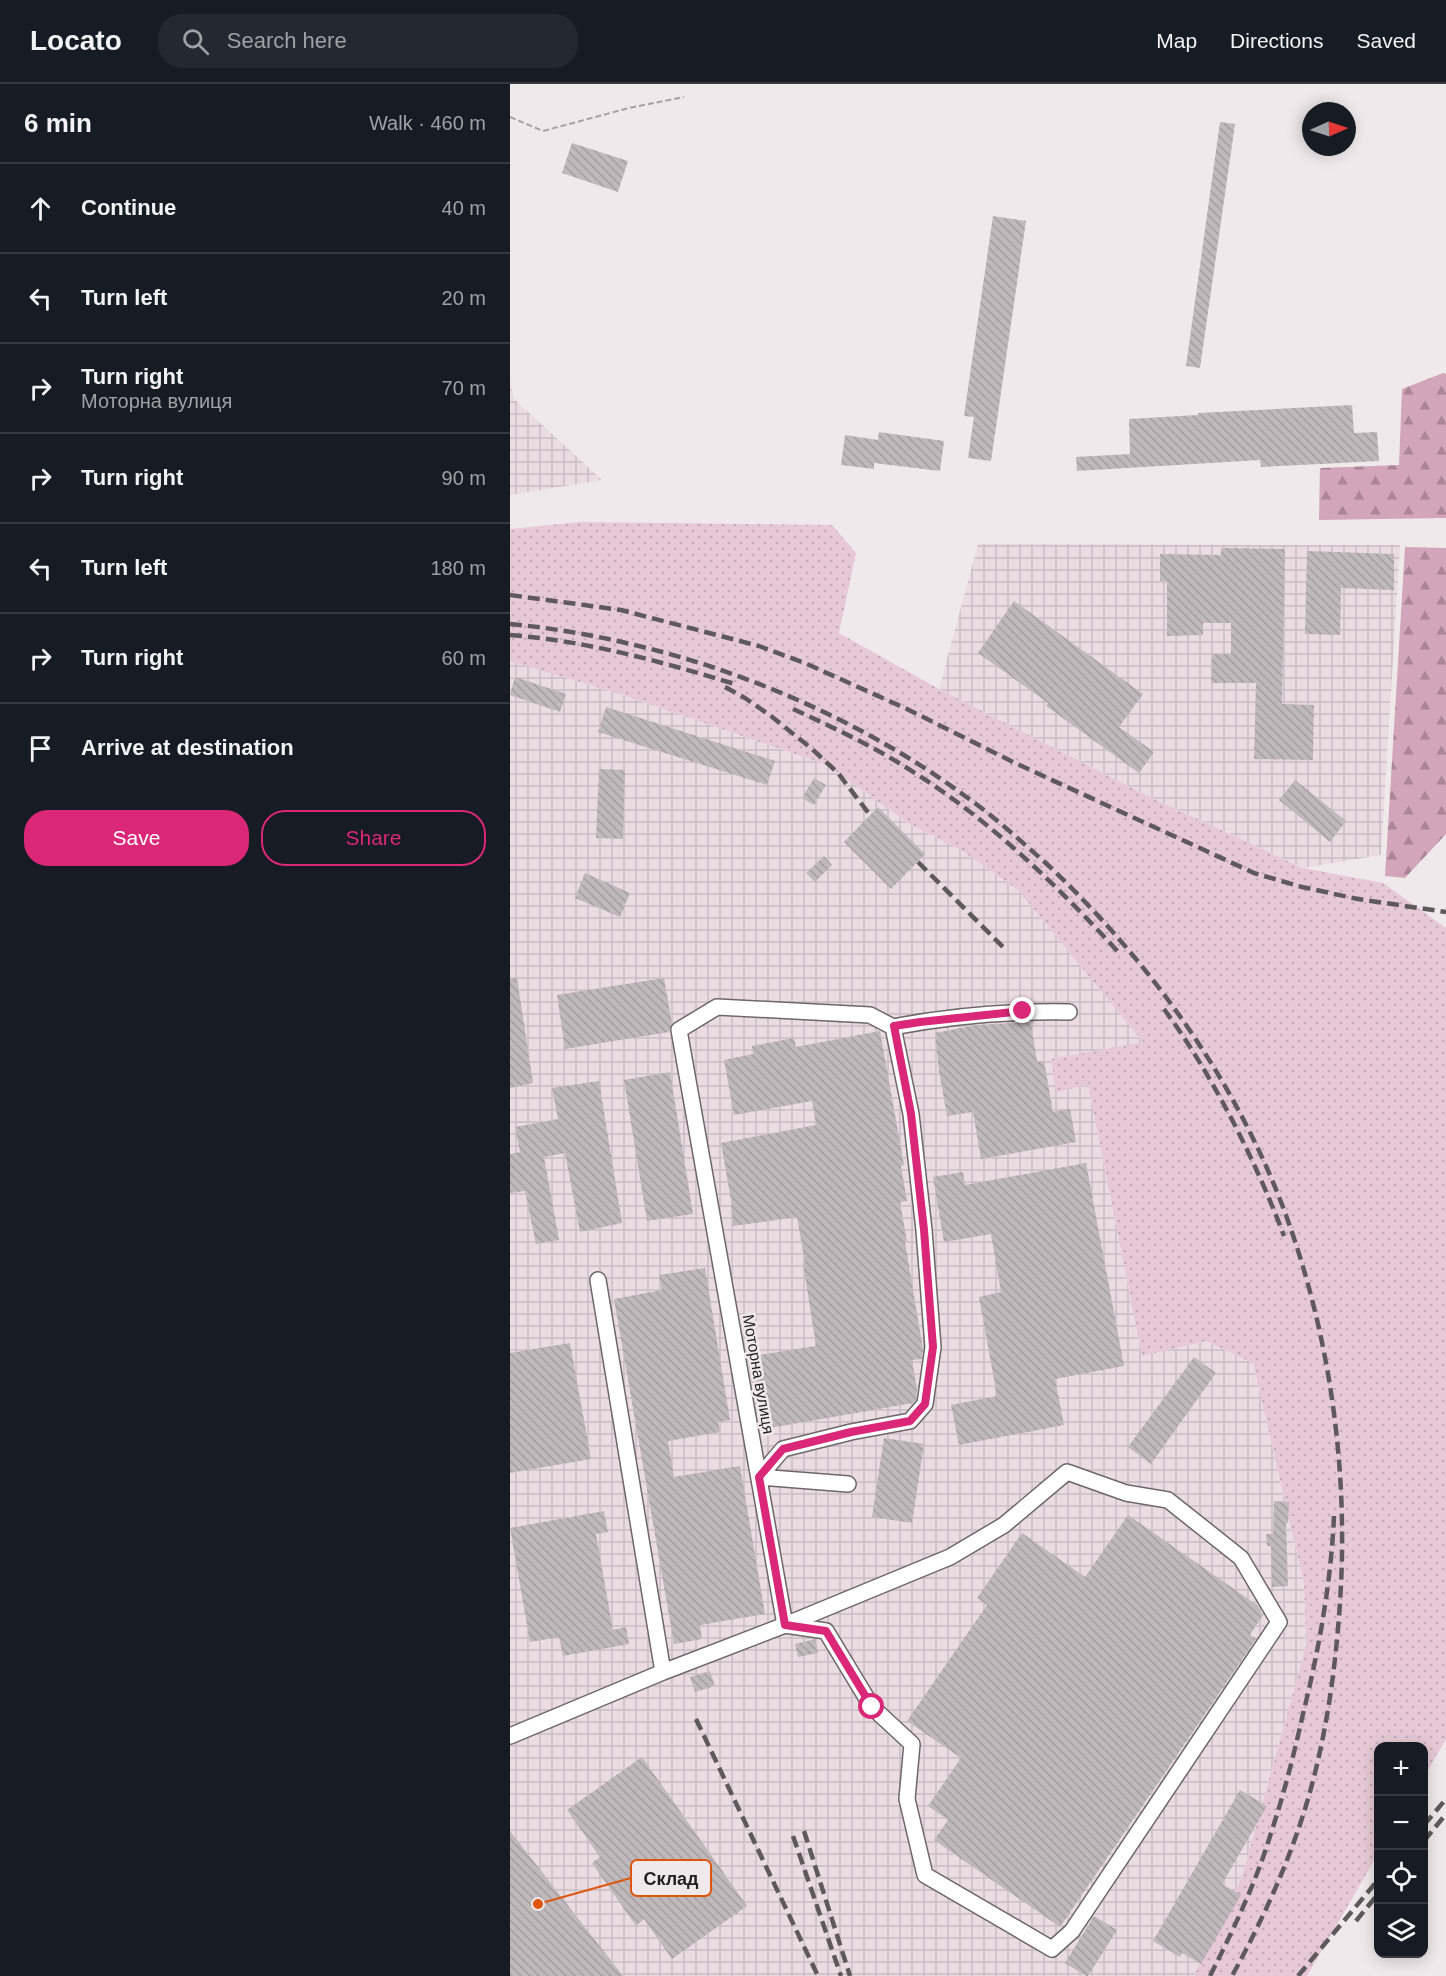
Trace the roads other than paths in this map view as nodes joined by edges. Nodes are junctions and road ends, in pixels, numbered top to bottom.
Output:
1 (1069, 1012) dead end
2 (894, 1026) junction
3 (598, 1281) dead end
4 (759, 1477) junction
5 (848, 1484) dead end
6 (785, 1625) junction
7 (663, 1672) junction
8 (510, 1736) edge

1 - 2 lane
2 - 4 lane
2 - 4 lane, Моторна вулиця
3 - 7 lane
4 - 5 lane
4 - 6 lane, Моторна вулиця
6 - 6 lane
6 - 7 lane
7 - 8 lane

